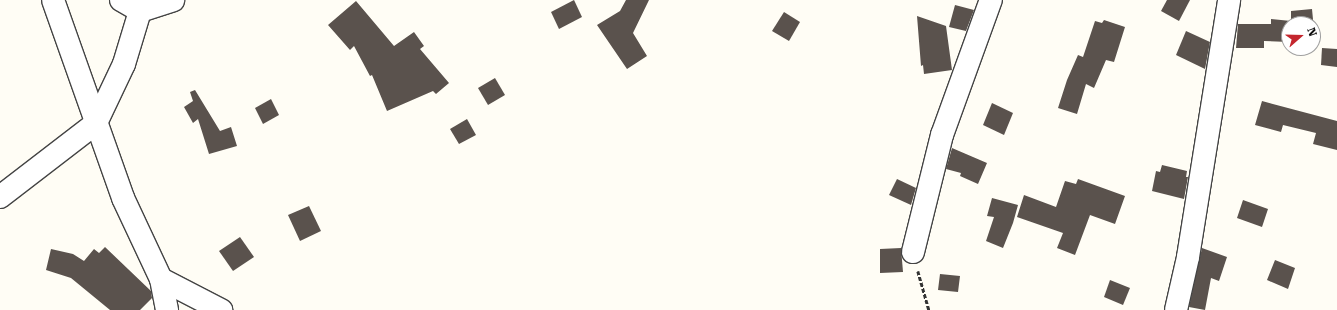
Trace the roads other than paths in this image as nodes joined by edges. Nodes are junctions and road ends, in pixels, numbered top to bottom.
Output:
1 (54, 0) edge
2 (121, 0) edge
3 (173, 0) edge
4 (991, 0) edge
5 (1229, 0) edge
6 (140, 11) junction
7 (96, 123) junction
8 (0, 196) edge
9 (913, 252) road end
10 (162, 279) junction
11 (167, 310) edge
12 (221, 310) edge
13 (1176, 310) edge

1 - 7 street
2 - 6 street
3 - 6 street
4 - 9 street
5 - 13 street
6 - 7 street
7 - 8 street
7 - 10 street
10 - 11 street
10 - 12 street

